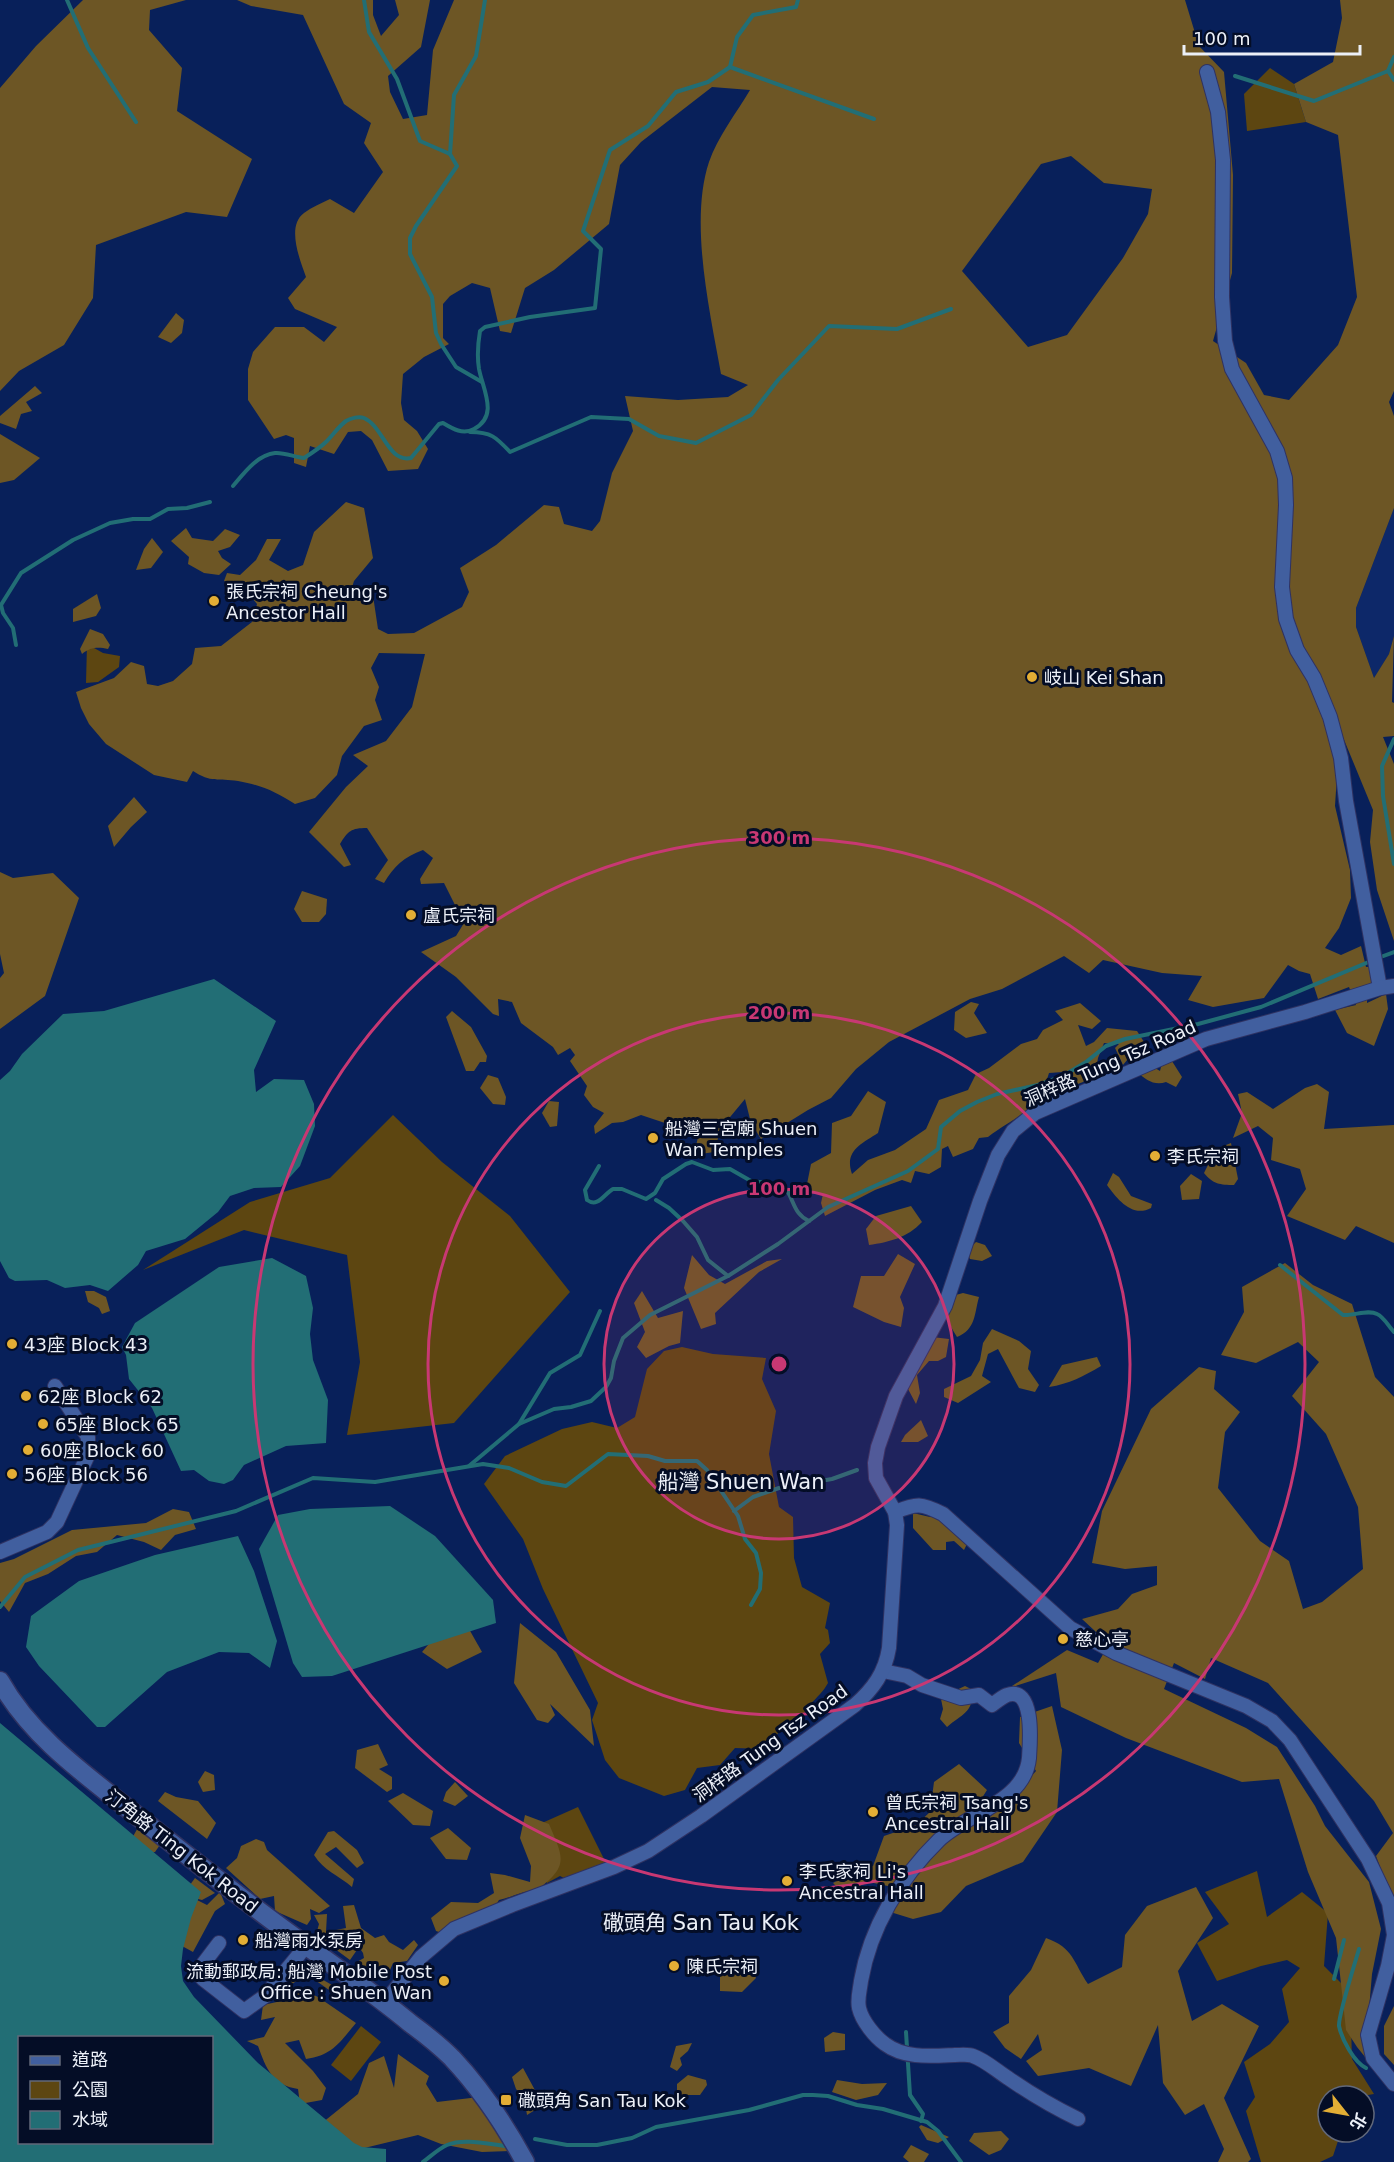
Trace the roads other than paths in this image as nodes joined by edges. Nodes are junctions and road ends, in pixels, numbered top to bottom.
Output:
1 (1207, 72) dead end
2 (1387, 987) edge
3 (56, 1386) dead end
4 (895, 1512) junction
5 (0, 1552) edge
6 (883, 1671) junction
7 (0, 1681) edge
8 (219, 1943) dead end
9 (306, 1946) junction
10 (385, 2002) junction
11 (1394, 2084) edge
12 (1078, 2119) dead end
13 (525, 2162) edge

1 - 2 street
2 - 4 street, 洞梓路 Tung Tsz Road
3 - 5 street
4 - 6 street, 洞梓路 Tung Tsz Road
4 - 11 street
6 - 10 street, 洞梓路 Tung Tsz Road
6 - 12 street
7 - 9 main road, 汀角路 Ting Kok Road
8 - 9 street
9 - 10 main road, 汀角路 Ting Kok Road
10 - 13 main road, 汀角路 Ting Kok Road

